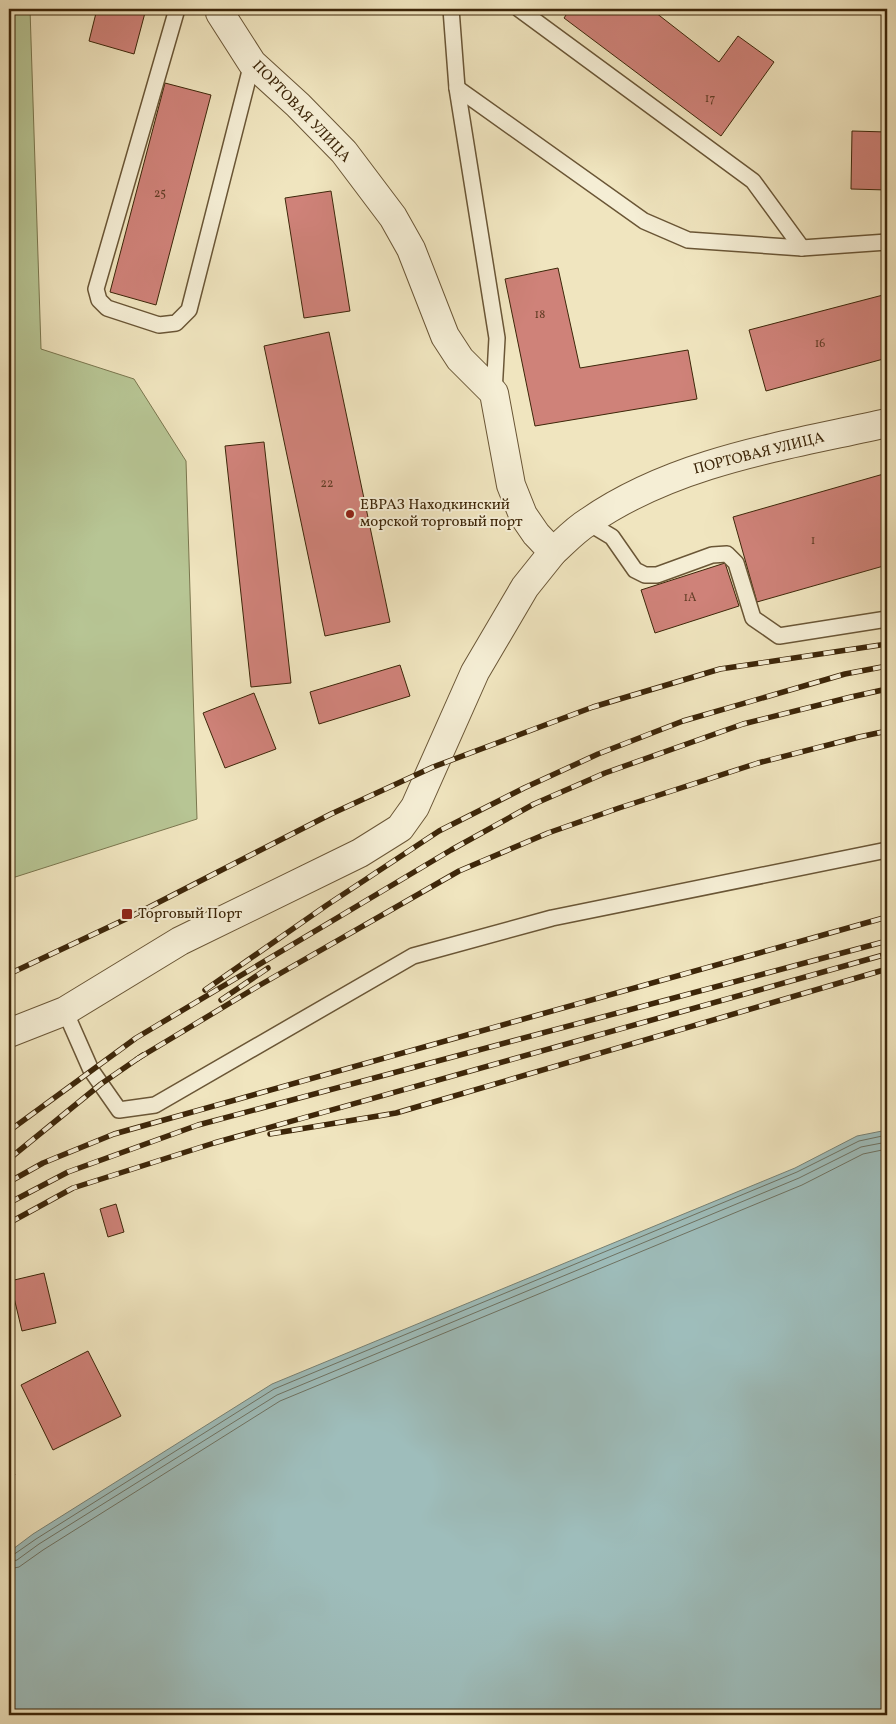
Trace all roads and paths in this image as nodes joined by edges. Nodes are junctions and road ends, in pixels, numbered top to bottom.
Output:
1 (177, 9) edge
2 (220, 9) edge
3 (452, 9) edge
4 (519, 9) edge
5 (252, 63) junction
6 (457, 88) junction
7 (887, 242) edge
8 (802, 248) junction
9 (494, 393) junction
10 (887, 423) edge
11 (587, 522) junction
12 (553, 552) junction
13 (887, 619) edge
14 (887, 850) edge
15 (65, 1011) junction
16 (9, 1032) edge

1 - 5 lane
2 - 5 street, ПОРТОВАЯ УЛИЦА
3 - 6 lane
4 - 8 lane
5 - 9 street, ПОРТОВАЯ УЛИЦА
6 - 8 lane
6 - 9 lane
7 - 8 lane
9 - 12 street
10 - 11 street, ПОРТОВАЯ УЛИЦА
11 - 12 street, ПОРТОВАЯ УЛИЦА
11 - 13 lane
12 - 15 street, ПОРТОВАЯ УЛИЦА
14 - 15 lane
15 - 16 street

